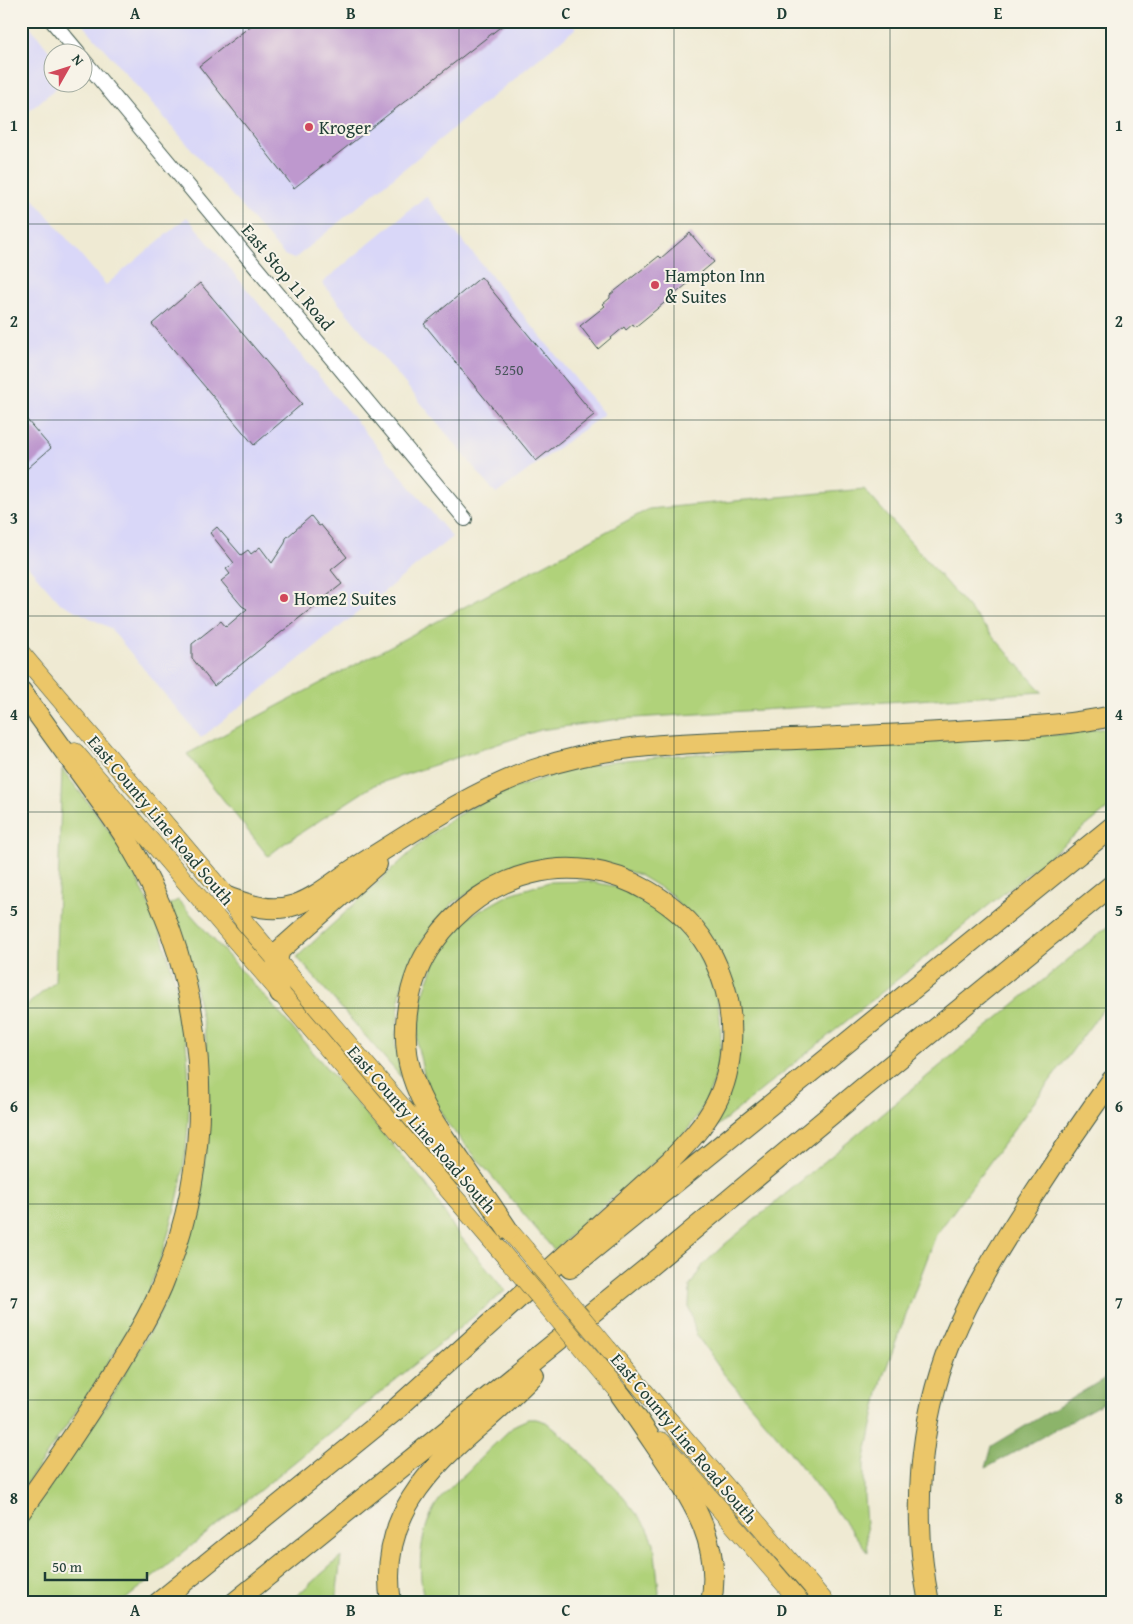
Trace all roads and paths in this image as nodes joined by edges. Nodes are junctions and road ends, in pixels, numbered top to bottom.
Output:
1 (52, 21) edge
2 (70, 42) edge
3 (92, 70) edge
4 (465, 519) dead end
5 (21, 654) edge
6 (21, 690) edge
7 (1112, 716) edge
8 (1112, 827) edge
9 (409, 834) junction
10 (1112, 885) edge
11 (227, 897) junction
12 (276, 959) junction
13 (280, 993) junction
14 (1112, 1080) edge
15 (508, 1230) junction
16 (645, 1270) junction
17 (620, 1394) junction
18 (390, 1414) junction
19 (21, 1511) edge
20 (158, 1603) edge
21 (234, 1603) edge
22 (391, 1603) edge
23 (712, 1603) edge
24 (801, 1603) edge
25 (826, 1603) edge
26 (928, 1603) edge

1 - 2 street
3 - 4 street, East Stop 11 Road
5 - 11 main road, East County Line Road South
6 - 13 main road, East County Line Road South
6 - 19 highway
7 - 9 highway
8 - 18 highway
9 - 11 highway
9 - 12 highway
10 - 16 highway
11 - 12 main road, East County Line Road South
12 - 13 highway
12 - 15 main road, East County Line Road South
13 - 17 main road, East County Line Road South, bridge
14 - 26 highway
15 - 18 highway
15 - 25 main road, East County Line Road South, bridge
16 - 21 highway
16 - 22 highway
17 - 23 highway
17 - 24 main road, East County Line Road South
18 - 20 highway

